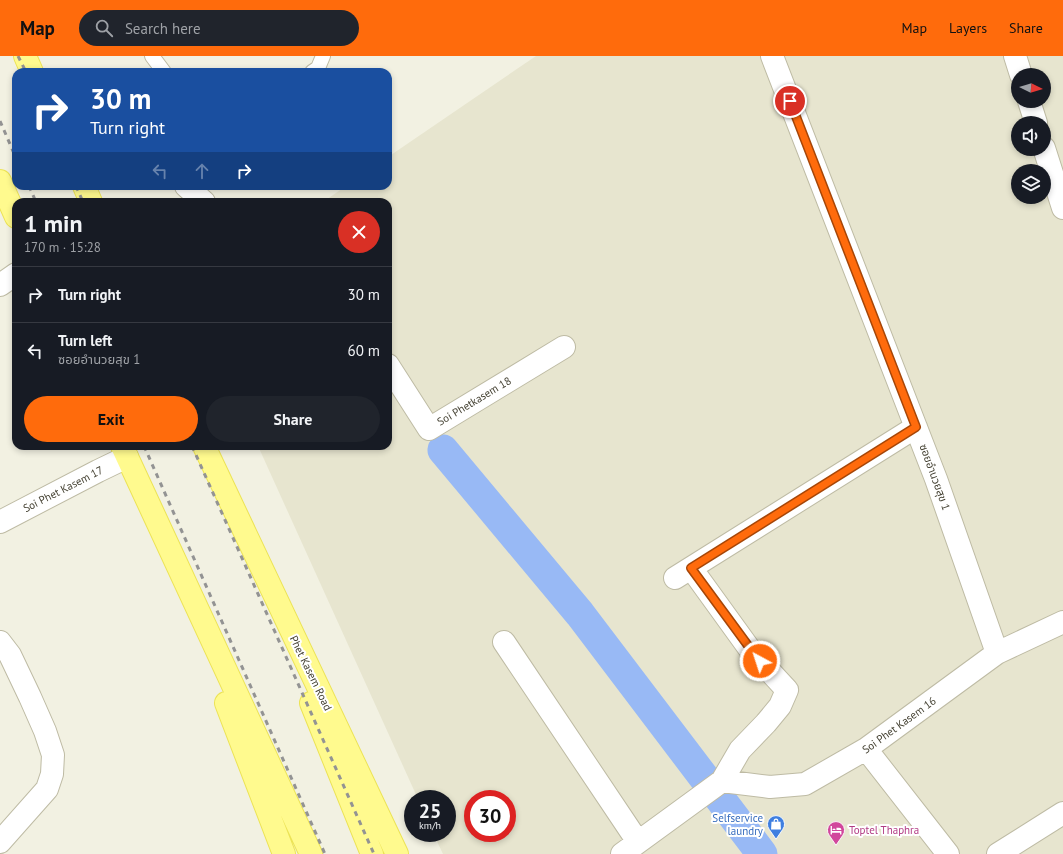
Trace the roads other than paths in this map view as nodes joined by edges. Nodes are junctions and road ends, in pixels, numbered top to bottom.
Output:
1 (25, 56) edge
2 (152, 56) edge
3 (323, 56) edge
4 (772, 56) edge
5 (1015, 56) edge
6 (30, 68) edge
7 (161, 68) edge
8 (318, 68) edge
9 (1019, 68) edge
10 (1047, 156) edge
11 (0, 181) edge
12 (190, 190) edge
13 (200, 198) edge
14 (12, 208) edge
15 (1063, 208) edge
16 (12, 277) edge
17 (0, 285) edge
18 (564, 347) dead end
19 (392, 371) edge
20 (916, 427) junction
21 (206, 450) edge
22 (124, 452) edge
23 (225, 493) junction
24 (156, 521) junction
25 (0, 522) edge
26 (1063, 622) edge
27 (0, 642) edge
28 (504, 642) dead end
29 (997, 653) junction
30 (866, 749) junction
31 (717, 785) junction
32 (1063, 813) edge
33 (0, 842) edge
34 (630, 848) edge
35 (284, 854) edge
36 (311, 854) edge
37 (372, 854) edge
38 (397, 854) edge
39 (948, 854) edge
40 (998, 854) edge

1 - 6 main road
2 - 7 lane
3 - 8 lane
4 - 20 street, ซอยอำนวยสุข 1
5 - 9 street
10 - 15 street
11 - 14 main road
12 - 13 street
16 - 17 street
18 - 19 street, Soi Phetkasem 18
20 - 29 street, ซอยอำนวยสุข 1
20 - 31 street
21 - 23 main road, Phet Kasem Road
22 - 24 main road
22 - 25 street, Soi Phet Kasem 17
23 - 37 main road, Phet Kasem Road
23 - 38 main road, Phet Kasem Road
24 - 35 main road
24 - 36 main road
26 - 29 street, Soi Phet Kasem 16
27 - 33 street
28 - 34 street
29 - 30 street, Soi Phet Kasem 16
30 - 31 street, Soi Phet Kasem 16
30 - 39 street
31 - 34 street
32 - 40 street

